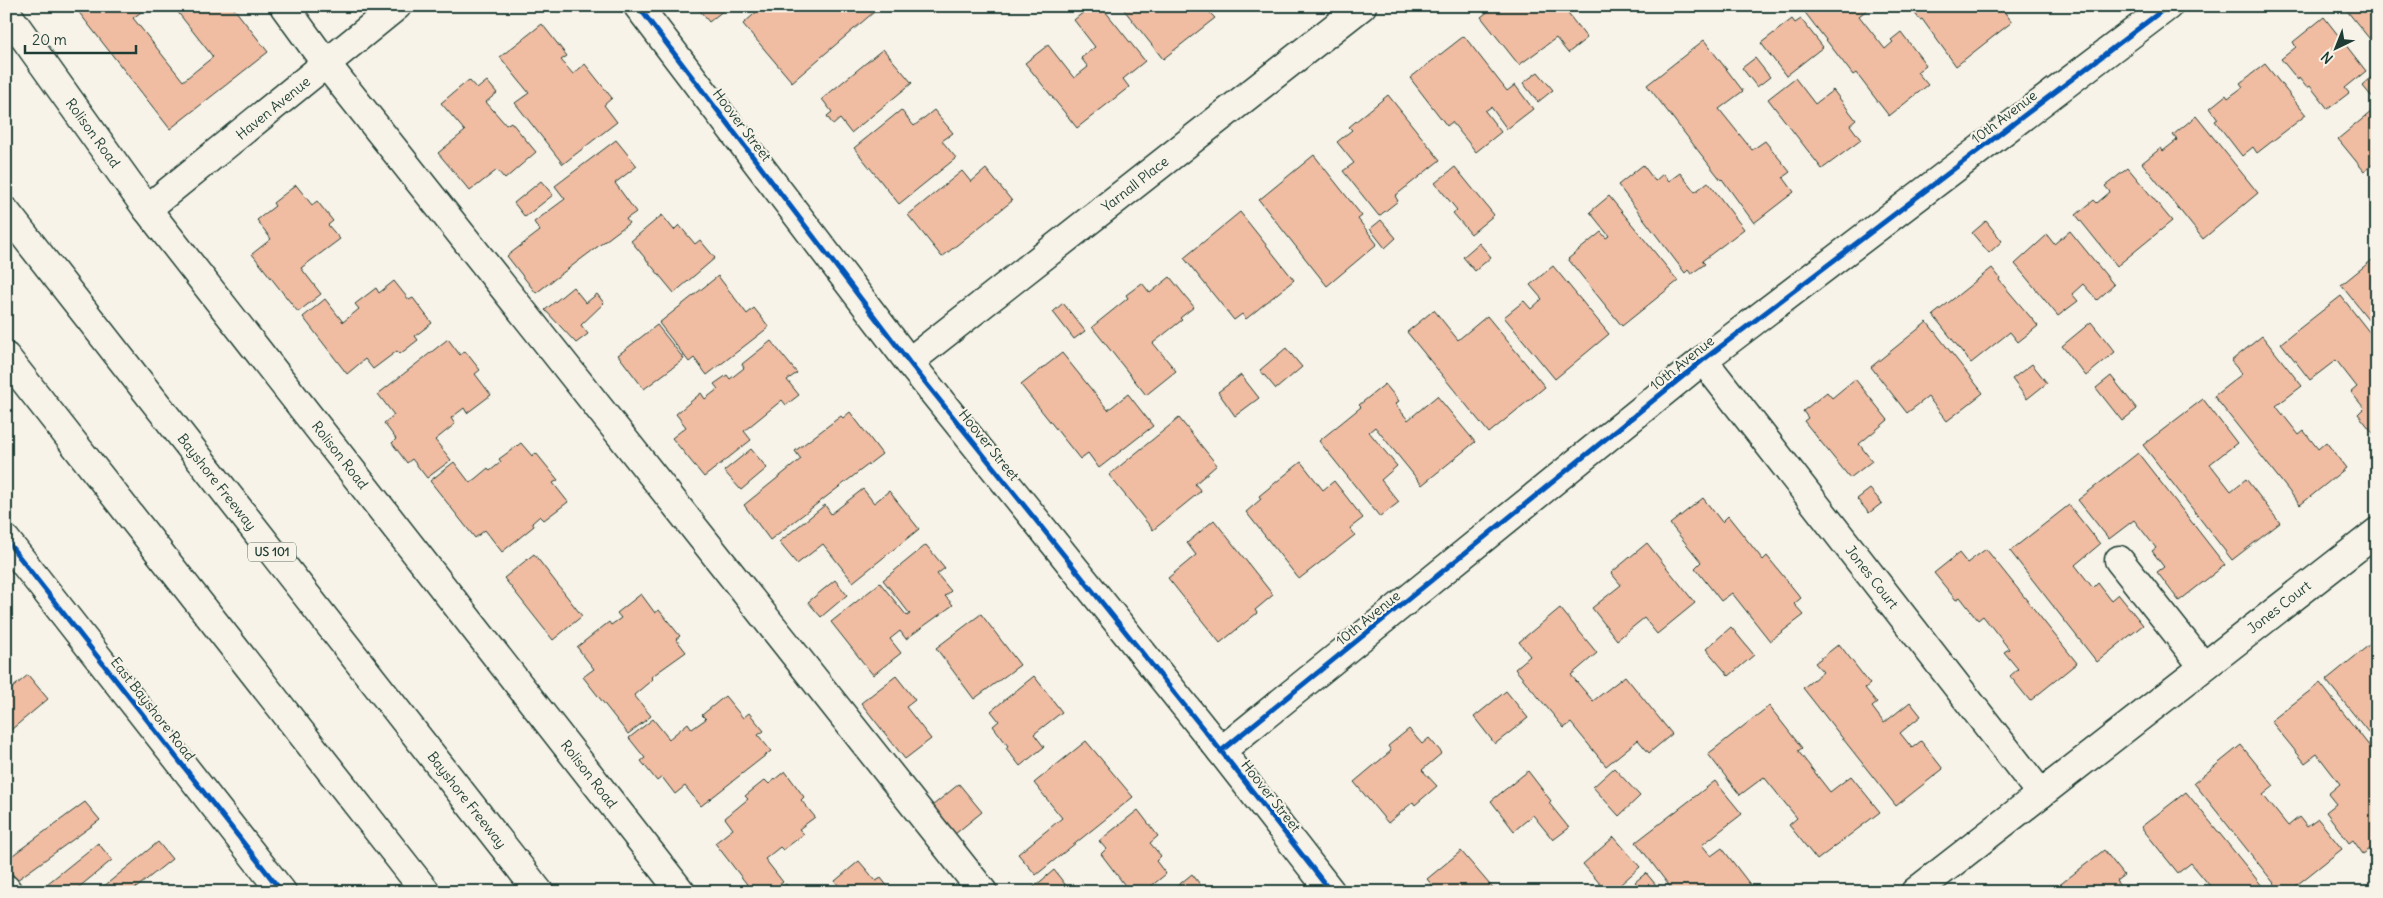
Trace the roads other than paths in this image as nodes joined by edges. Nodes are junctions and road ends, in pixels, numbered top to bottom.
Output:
1 (284, 6) edge
2 (397, 6) edge
3 (638, 6) edge
4 (1362, 6) edge
5 (2168, 6) edge
6 (6, 12) edge
7 (327, 65) junction
8 (148, 209) junction
9 (6, 212) edge
10 (6, 357) edge
11 (1703, 360) junction
12 (908, 362) junction
13 (2377, 532) edge
14 (6, 540) edge
15 (2119, 560) dead end
16 (2203, 666) junction
17 (1221, 751) junction
18 (2041, 794) junction
19 (282, 892) edge
20 (426, 892) edge
21 (539, 892) edge
22 (681, 892) edge
23 (983, 892) edge
24 (1331, 892) edge
25 (1915, 892) edge

1 - 7 main road
2 - 7 main road, Haven Avenue
3 - 12 main road, Hoover Street
4 - 12 main road, Yarnall Place
5 - 11 main road, 10th Avenue
6 - 8 main road, Rolison Road
7 - 8 main road, Haven Avenue
7 - 23 main road
8 - 22 main road, Rolison Road
9 - 21 main road, Bayshore Freeway / US 101
10 - 20 main road
11 - 17 main road, 10th Avenue
11 - 18 main road, Jones Court
12 - 17 main road, Hoover Street
13 - 16 main road, Jones Court
14 - 19 main road, East Bayshore Road
15 - 16 main road
16 - 18 main road, Jones Court
17 - 24 main road, Hoover Street
18 - 25 main road, Jones Court

